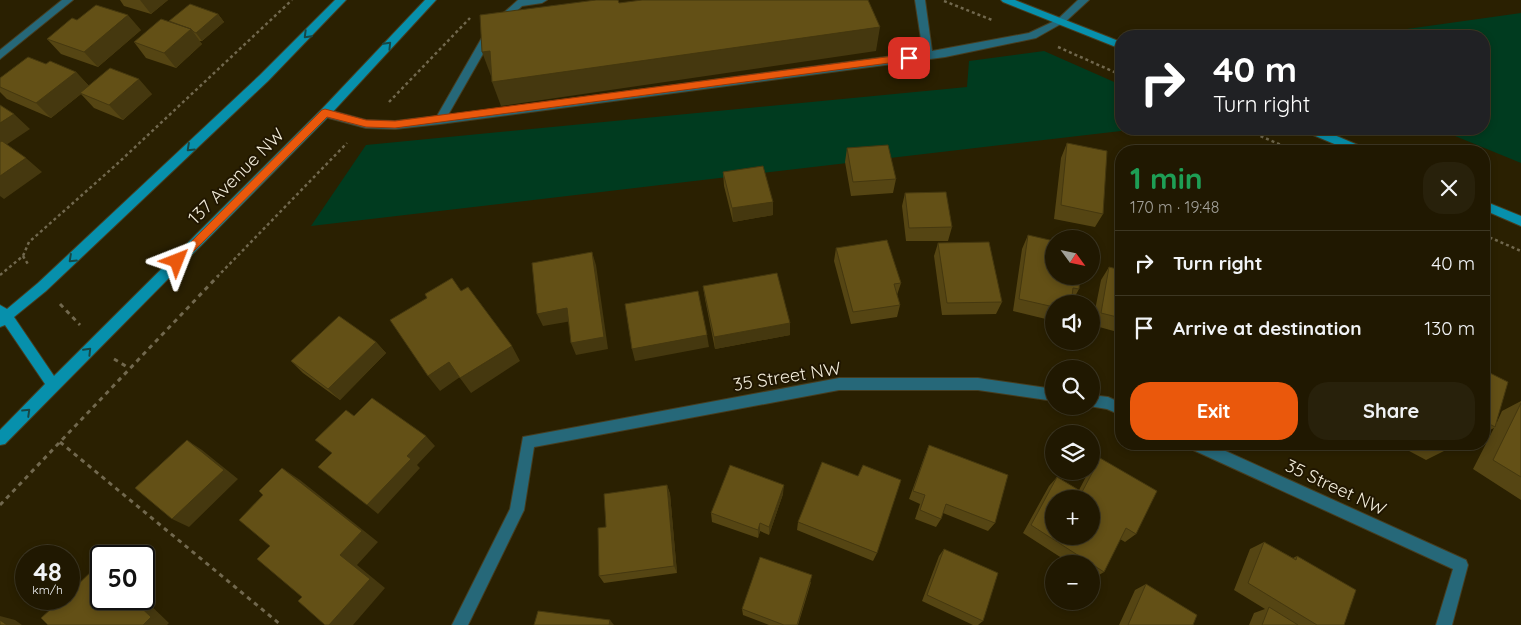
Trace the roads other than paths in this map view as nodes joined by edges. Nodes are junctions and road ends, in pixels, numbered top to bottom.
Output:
1 (68, 0) edge
2 (341, 0) edge
3 (542, 0) edge
4 (920, 0) edge
5 (1006, 0) edge
6 (1084, 0) edge
7 (431, 1) edge
8 (1061, 21) junction
9 (1115, 44) edge
10 (0, 55) edge
11 (928, 55) junction
12 (325, 113) junction
13 (440, 120) junction
14 (1324, 135) edge
15 (1347, 145) edge
16 (1490, 208) edge
17 (1521, 221) edge
18 (2, 316) edge
19 (54, 386) junction
20 (1045, 394) edge
21 (1100, 403) edge
22 (1115, 407) edge
23 (0, 439) edge
24 (1209, 450) edge
25 (460, 625) edge
26 (1444, 625) edge

1 - 10 street
2 -> 18 main road
3 - 13 street
4 - 11 street
5 - 8 main road
6 - 8 street
12 -> 7 main road, 137 Avenue NW
8 - 9 main road
8 - 11 street
11 - 13 street
12 - 13 street
19 -> 12 main road, 137 Avenue NW
14 - 15 main road
16 - 17 main road
18 - 19 main road
23 -> 19 main road, 137 Avenue NW
20 - 25 street, 35 Street NW
21 - 22 street
24 - 26 street, 35 Street NW

